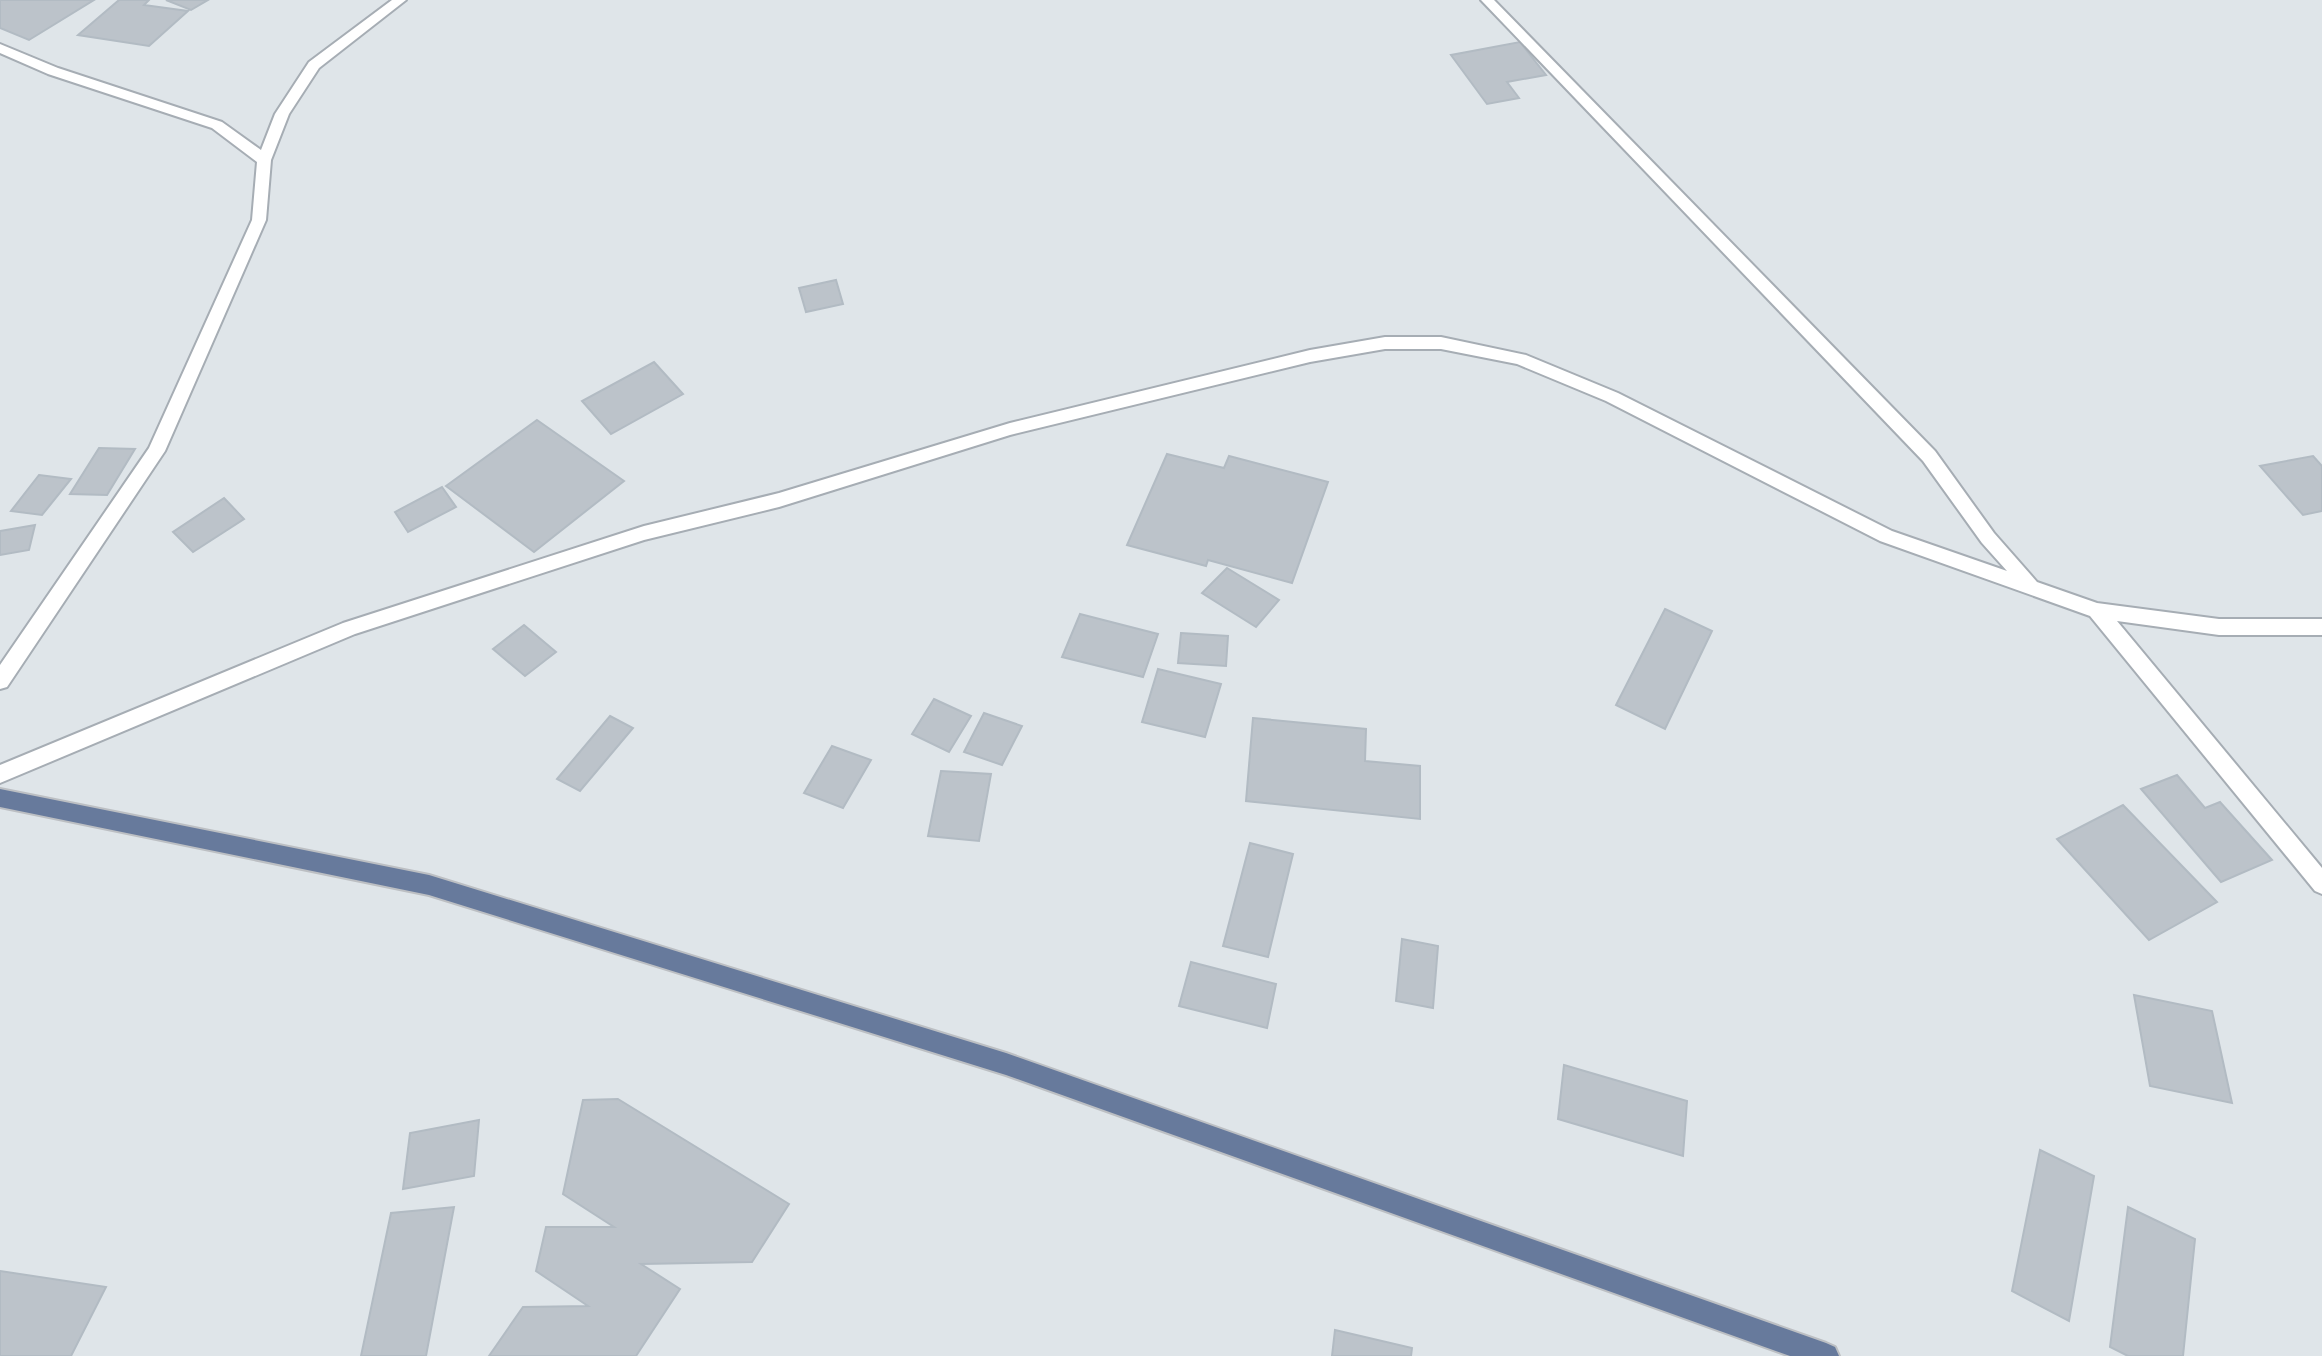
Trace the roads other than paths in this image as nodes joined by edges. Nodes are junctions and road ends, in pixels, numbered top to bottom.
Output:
1 (400, 0) edge
2 (1487, 0) edge
3 (0, 48) edge
4 (264, 160) junction
5 (2030, 585) junction
6 (2097, 611) junction
7 (2322, 627) edge
8 (0, 681) edge
9 (0, 774) edge
10 (0, 799) edge
11 (2322, 884) edge
12 (1826, 1356) edge

1 - 4 street
2 - 5 street
3 - 4 street
4 - 8 street
5 - 6 street
5 - 9 street
6 - 7 street
6 - 11 street
10 - 12 main road

